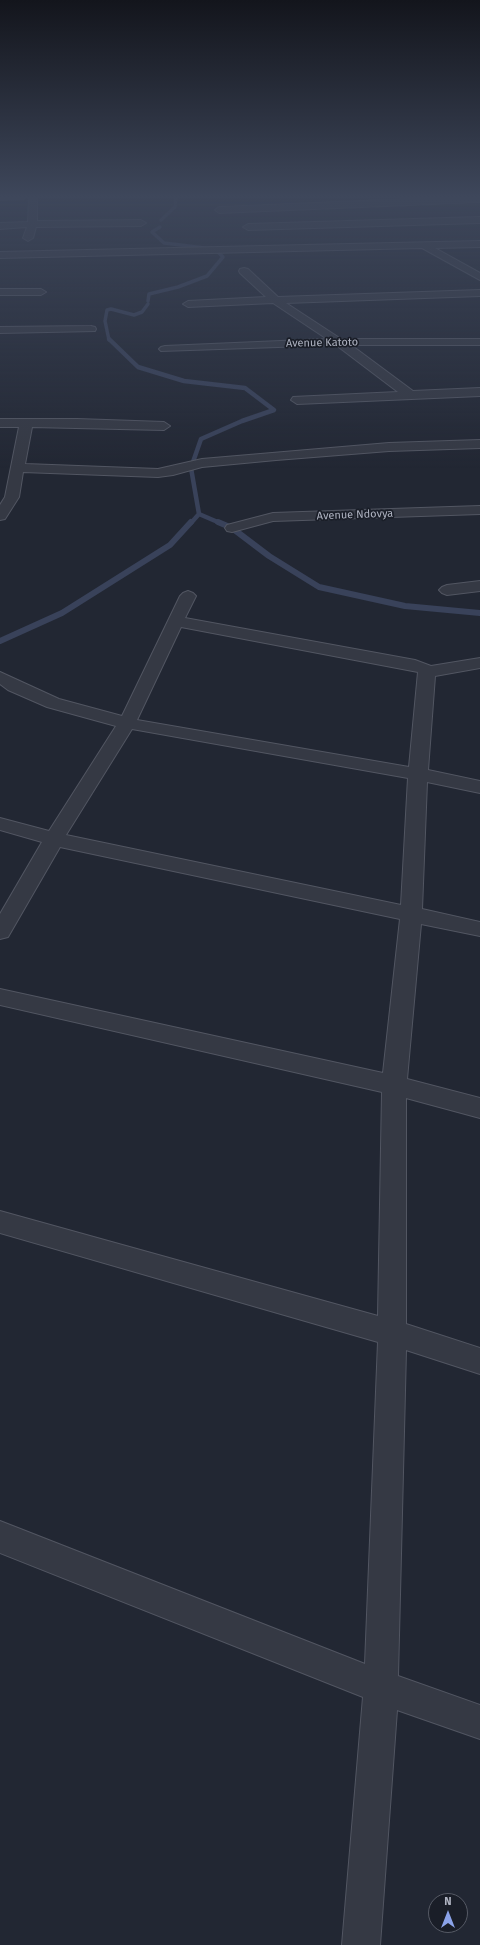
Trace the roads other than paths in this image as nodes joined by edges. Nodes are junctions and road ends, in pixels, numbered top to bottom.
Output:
1 (261, 287) edge
2 (0, 292) edge
3 (41, 292) dead end
4 (480, 294) edge
5 (276, 301) junction
6 (188, 304) dead end
7 (91, 329) dead end
8 (0, 330) edge
9 (339, 342) junction
10 (480, 342) edge
11 (165, 349) dead end
12 (480, 392) edge
13 (410, 395) junction
14 (297, 400) dead end
15 (26, 422) junction
16 (0, 423) edge
17 (164, 426) dead end
18 (480, 444) edge
19 (18, 468) junction
20 (480, 510) edge
21 (0, 516) edge
22 (232, 528) dead end
23 (480, 586) edge
24 (447, 590) dead end
25 (188, 596) dead end
26 (177, 621) junction
27 (480, 663) edge
28 (427, 672) junction
29 (0, 677) edge
30 (127, 723) junction
31 (418, 774) junction
32 (480, 787) edge
33 (0, 824) edge
34 (54, 839) junction
35 (411, 915) junction
36 (480, 929) edge
37 (0, 932) edge
38 (0, 998) edge
39 (394, 1085) junction
40 (480, 1108) edge
41 (0, 1222) edge
42 (392, 1333) junction
43 (480, 1361) edge
44 (0, 1537) edge
45 (382, 1687) junction
46 (480, 1722) edge
47 (361, 1945) edge

1 - 5 street
2 - 3 street
4 - 5 street
5 - 6 street
5 - 9 street
7 - 8 street
9 - 10 street, Avenue Katoto
9 - 11 street, Avenue Katoto
9 - 13 street
12 - 13 street
13 - 14 street
15 - 16 street
15 - 17 street
15 - 19 street
18 - 19 street
19 - 21 street
20 - 22 street, Avenue Ndovya
23 - 24 street
25 - 26 street
26 - 28 street
26 - 30 street
27 - 28 street
28 - 31 street
29 - 30 street
30 - 31 street
30 - 34 street
31 - 32 street
31 - 35 street
33 - 34 street
34 - 35 street
34 - 37 street
35 - 36 street
35 - 39 street
38 - 39 street
39 - 40 street
39 - 42 street
41 - 42 street
42 - 43 street
42 - 45 street
44 - 45 street
45 - 46 street
45 - 47 street

